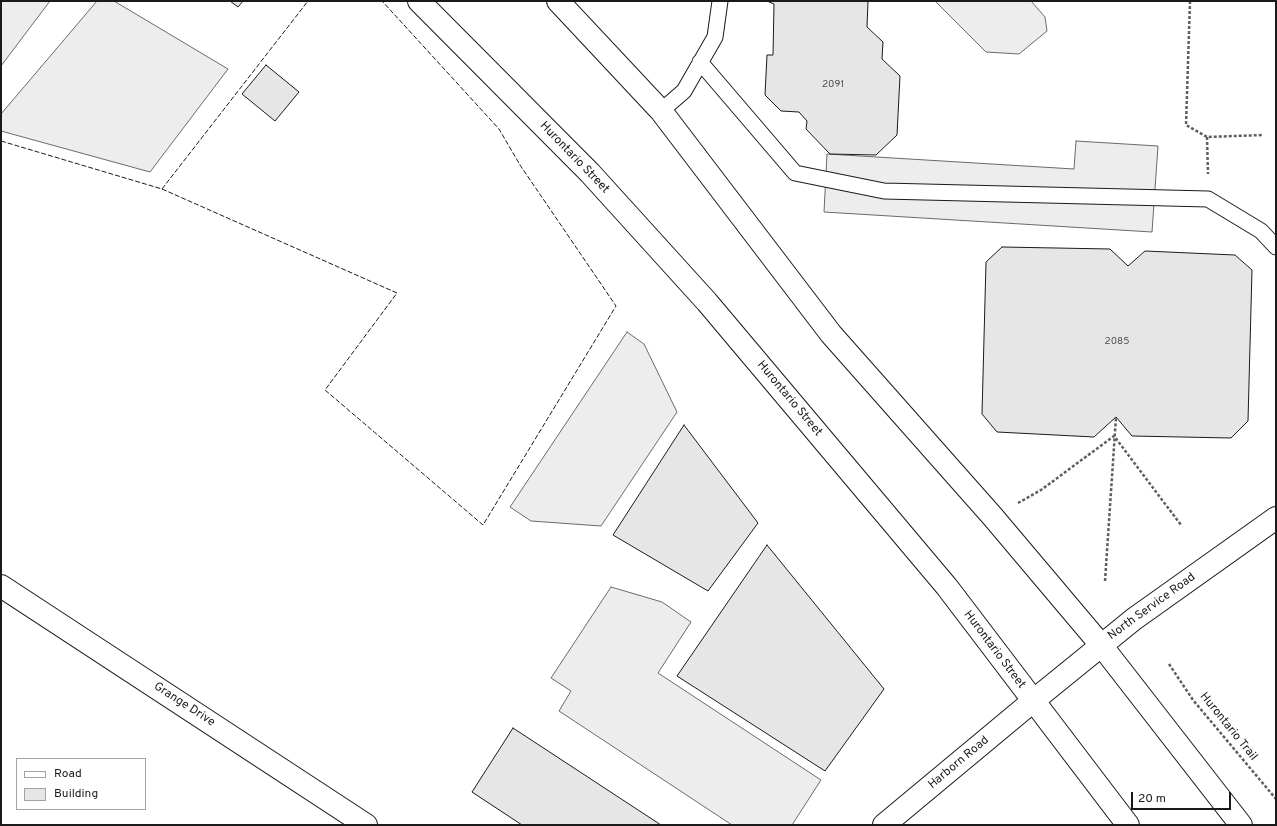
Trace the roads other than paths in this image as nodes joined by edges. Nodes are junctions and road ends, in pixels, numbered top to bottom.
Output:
1 (419, 1) edge
2 (558, 1) edge
3 (720, 1) edge
4 (700, 62) junction
5 (661, 111) junction
6 (1276, 247) edge
7 (1276, 518) edge
8 (1, 586) edge
9 (1101, 645) junction
10 (1033, 701) junction
11 (366, 825) edge
12 (884, 825) edge
13 (1128, 825) edge
14 (1241, 825) edge

1 - 10 main road, Hurontario Street
2 - 5 main road
3 - 4 lane
4 - 5 lane
4 - 6 lane
5 - 9 main road
7 - 9 main road, North Service Road
8 - 11 main road, Grange Drive
9 - 10 main road, North Service Road
9 - 14 main road
10 - 12 main road, Harborn Road
10 - 13 main road, Hurontario Street

